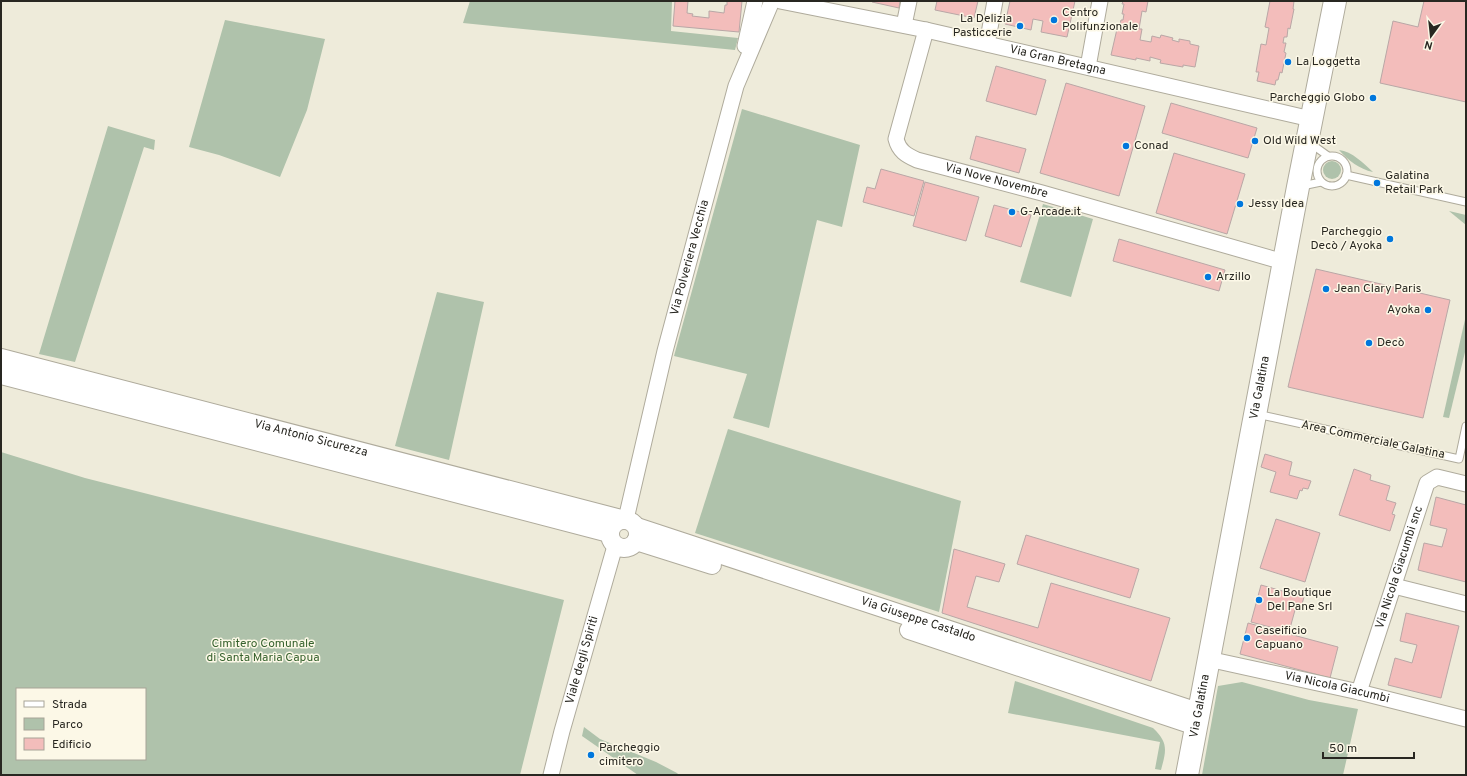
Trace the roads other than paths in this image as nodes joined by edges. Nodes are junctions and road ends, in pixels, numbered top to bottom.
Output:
1 (755, 1) edge
2 (772, 1) edge
3 (780, 1) edge
4 (909, 1) edge
5 (995, 1) edge
6 (1100, 1) edge
7 (1335, 1) edge
8 (813, 4) edge
9 (904, 25) junction
10 (926, 30) junction
11 (988, 44) junction
12 (1088, 67) junction
13 (736, 86) junction
14 (1311, 119) junction
15 (1307, 141) junction
16 (1328, 156) junction
17 (1346, 175) junction
18 (1321, 182) junction
19 (1298, 187) junction
20 (1466, 202) edge
21 (1284, 262) junction
22 (1, 358) edge
23 (1, 375) edge
24 (1255, 414) junction
25 (1466, 426) edge
26 (1466, 484) edge
27 (630, 527) junction
28 (612, 539) junction
29 (1394, 586) junction
30 (1466, 604) edge
31 (1208, 660) junction
32 (1360, 692) junction
33 (1197, 719) junction
34 (1466, 719) edge
35 (551, 775) edge
36 (1187, 775) edge

1 - 13 street
2 - 13 street, Via Polveriera Vecchia
3 - 8 street, Via Gran Bretagna
4 - 9 street
5 - 11 street
6 - 12 street
7 - 14 main road, Via Galatina
8 - 9 street, Via Gran Bretagna
9 - 10 street, Via Gran Bretagna
10 - 11 street, Via Gran Bretagna
10 - 21 street, Via Nove Novembre
11 - 12 street, Via Gran Bretagna
12 - 14 street, Via Gran Bretagna
13 - 27 street, Via Polveriera Vecchia
14 - 15 main road, Via Galatina
15 - 16 lane
15 - 19 main road, Via Galatina
16 - 17 lane
16 - 18 lane
17 - 18 lane
17 - 20 lane
18 - 19 lane
19 - 21 main road, Via Galatina
21 - 24 main road, Via Galatina
22 - 27 street, Via Antonio Sicurezza
23 - 28 street, Via Antonio Sicurezza
24 - 25 lane, Area Commerciale Galatina
24 - 31 main road, Via Galatina
26 - 29 street, Via Nicola Giacumbi snc
27 - 28 street
27 - 28 street
27 - 33 street, Via Giuseppe Castaldo
28 - 35 street, Viale degli Spiriti
29 - 30 street
29 - 32 street, Via Nicola Giacumbi snc
31 - 32 street, Via Nicola Giacumbi
31 - 33 main road, Via Galatina
32 - 34 street, Via Nicola Giacumbi
33 - 36 main road, Via Galatina

